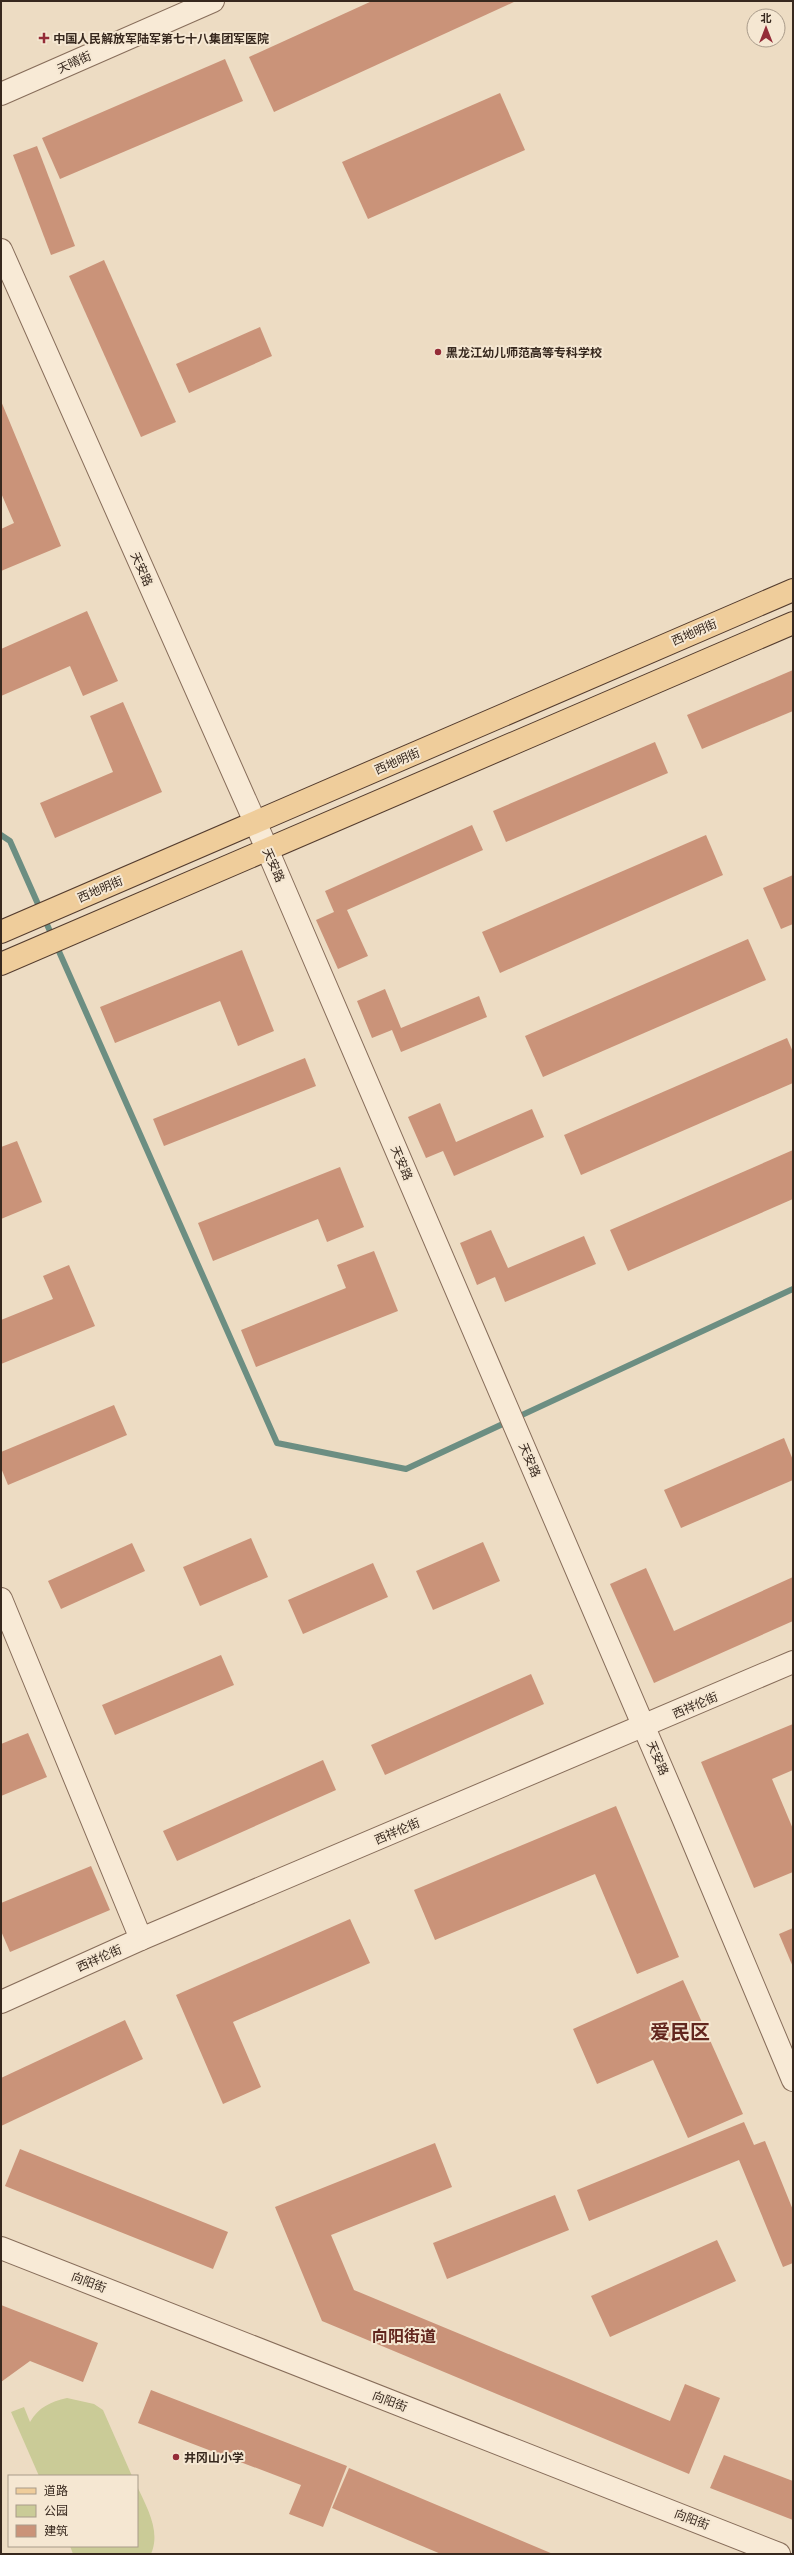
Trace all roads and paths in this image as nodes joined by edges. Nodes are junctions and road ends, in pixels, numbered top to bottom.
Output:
1 (213, 1) edge
2 (1, 94) edge
3 (1, 250) edge
4 (793, 590) edge
5 (793, 623) edge
6 (254, 822) junction
7 (267, 848) junction
8 (1, 932) edge
9 (1, 964) edge
10 (1, 1599) edge
11 (793, 1662) edge
12 (644, 1727) junction
13 (141, 1939) junction
14 (1, 2002) edge
15 (793, 2080) edge
16 (1, 2248) edge
17 (779, 2554) edge

1 - 2 street, 天晴街
3 - 6 street, 天安路
4 - 6 main road, 西地明街
5 - 7 main road
6 - 7 street, 天安路
6 - 8 main road, 西地明街
7 - 9 main road
7 - 12 street, 天安路
10 - 13 street
11 - 12 street, 西祥伦街
12 - 13 street, 西祥伦街
12 - 15 street, 天安路
13 - 14 street, 西祥伦街
16 - 17 street, 向阳街

